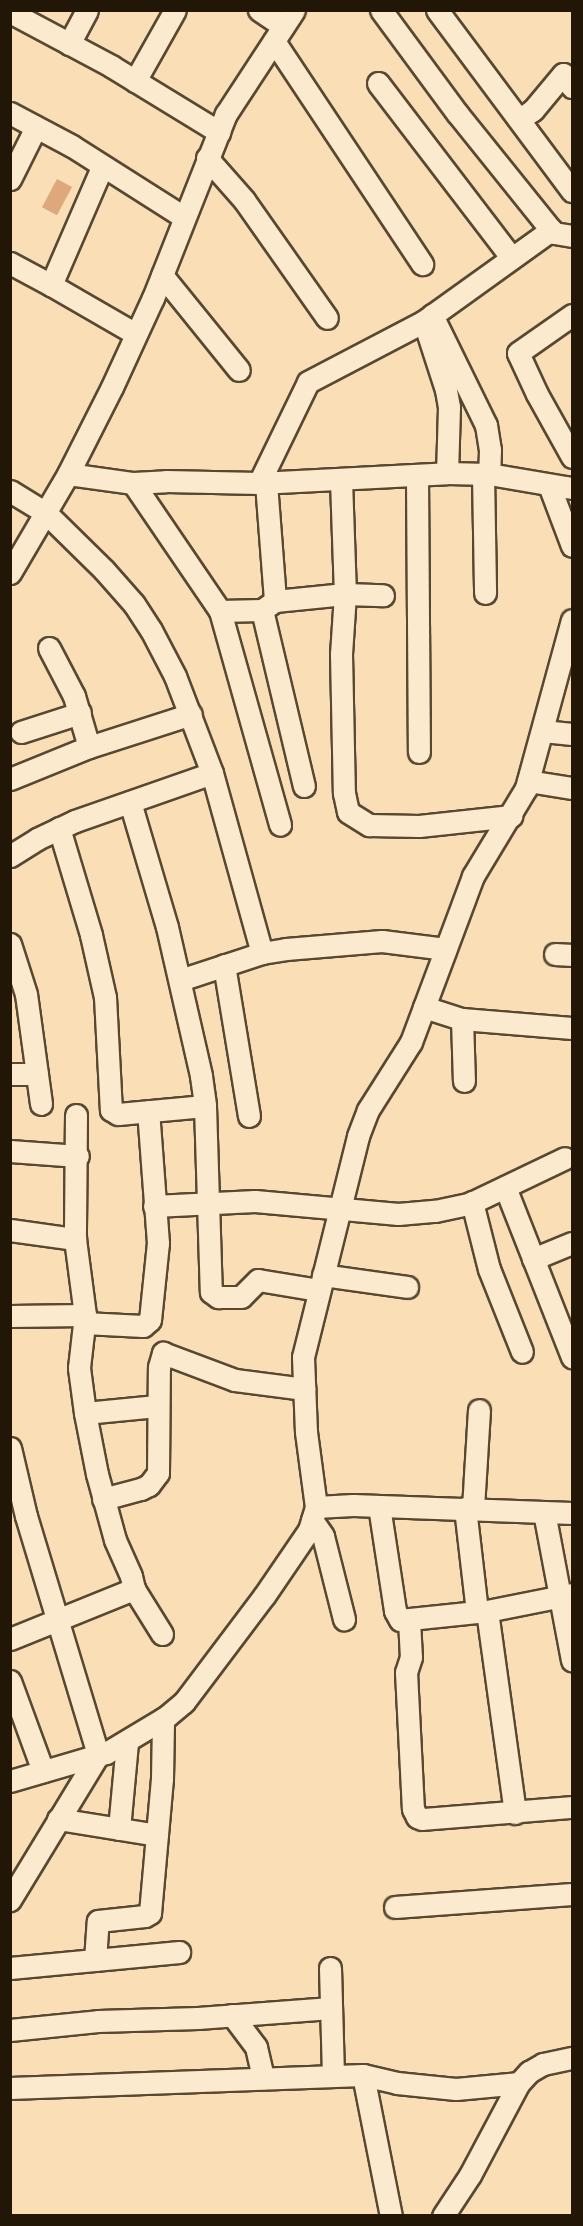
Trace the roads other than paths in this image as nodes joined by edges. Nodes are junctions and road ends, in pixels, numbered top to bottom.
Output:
1 (87, 10) edge
2 (175, 10) edge
3 (259, 10) edge
4 (381, 10) edge
5 (10, 12) edge
6 (445, 13) edge
7 (284, 26) edge
8 (69, 44) junction
9 (569, 75) edge
10 (135, 81) junction
11 (378, 84) dead end
12 (10, 113) edge
13 (520, 119) junction
14 (36, 127) junction
15 (219, 132) junction
16 (207, 158) junction
17 (102, 167) junction
18 (10, 179) edge
19 (573, 191) edge
20 (184, 217) junction
21 (551, 230) junction
22 (573, 236) edge
23 (512, 258) junction
24 (10, 263) edge
25 (422, 264) dead end
26 (162, 275) junction
27 (51, 285) junction
28 (573, 315) edge
29 (327, 318) dead end
30 (428, 318) junction
31 (136, 334) junction
32 (239, 370) dead end
33 (573, 457) edge
34 (447, 473) junction
35 (68, 474) junction
36 (486, 474) junction
37 (417, 477) junction
38 (341, 480) junction
39 (133, 483) junction
40 (263, 483) junction
41 (549, 485) junction
42 (573, 488) edge
43 (10, 491) edge
44 (46, 513) junction
45 (573, 546) edge
46 (10, 573) edge
47 (485, 593) dead end
48 (345, 594) junction
49 (383, 595) dead end
50 (269, 605) junction
51 (220, 611) junction
52 (573, 620) edge
53 (49, 648) dead end
54 (80, 713) junction
55 (191, 714) junction
56 (543, 731) junction
57 (21, 732) dead end
58 (573, 734) edge
59 (89, 747) junction
60 (419, 752) dead end
61 (212, 773) junction
62 (10, 779) edge
63 (528, 781) junction
64 (304, 786) dead end
65 (573, 788) edge
66 (130, 802) junction
67 (511, 816) junction
68 (280, 825) dead end
69 (59, 828) junction
70 (10, 856) edge
71 (10, 944) edge
72 (445, 949) junction
73 (262, 953) junction
74 (224, 965) junction
75 (180, 980) junction
76 (18, 996) edge
77 (424, 1007) junction
78 (462, 1019) junction
79 (573, 1028) edge
80 (10, 1074) edge
81 (37, 1074) junction
82 (464, 1081) dead end
83 (41, 1104) dead end
84 (205, 1106) junction
85 (148, 1111) junction
86 (76, 1116) dead end
87 (249, 1116) dead end
88 (10, 1151) edge
89 (78, 1156) junction
90 (566, 1158) dead end
91 (505, 1187) junction
92 (209, 1201) junction
93 (472, 1202) junction
94 (154, 1206) junction
95 (339, 1210) junction
96 (10, 1230) edge
97 (75, 1239) junction
98 (573, 1243) edge
99 (533, 1259) junction
100 (321, 1283) junction
101 (407, 1287) dead end
102 (10, 1316) edge
103 (84, 1319) junction
104 (522, 1352) dead end
105 (573, 1357) edge
106 (304, 1389) junction
107 (158, 1406) junction
108 (479, 1410) dead end
109 (85, 1413) junction
110 (11, 1460) edge
111 (104, 1499) junction
112 (379, 1506) junction
113 (469, 1508) junction
114 (544, 1512) junction
115 (573, 1513) edge
116 (314, 1514) junction
117 (134, 1589) junction
118 (567, 1595) edge
119 (482, 1611) junction
120 (344, 1619) dead end
121 (60, 1620) junction
122 (409, 1620) junction
123 (162, 1634) dead end
124 (10, 1639) edge
125 (573, 1660) edge
126 (10, 1681) edge
127 (163, 1719) junction
128 (127, 1742) junction
129 (99, 1755) junction
130 (43, 1772) junction
131 (10, 1781) edge
132 (573, 1807) edge
133 (515, 1813) junction
134 (58, 1819) junction
135 (118, 1829) junction
136 (157, 1835) junction
137 (573, 1894) edge
138 (10, 1900) edge
139 (395, 1907) dead end
140 (180, 1952) dead end
141 (95, 1960) junction
142 (10, 1968) edge
143 (330, 1968) dead end
144 (331, 2008) junction
145 (232, 2015) junction
146 (10, 2030) edge
147 (573, 2058) edge
148 (363, 2075) junction
149 (333, 2076) junction
150 (264, 2078) junction
151 (396, 2083) junction
152 (519, 2083) junction
153 (10, 2088) edge
154 (369, 2108) junction
155 (391, 2216) edge
156 (443, 2216) edge

1 - 8 street
2 - 10 street
3 - 7 street
4 - 21 street
5 - 8 street
6 - 13 street
7 - 15 street
7 - 25 street
8 - 10 street
9 - 13 street
10 - 15 street
11 - 23 street
12 - 14 street
13 - 19 street
14 - 17 street
14 - 18 street
15 - 16 street
16 - 20 street
16 - 29 street
17 - 20 street
17 - 27 street
20 - 26 street
21 - 22 street
21 - 23 street
23 - 30 street
24 - 27 street
26 - 31 street
26 - 32 street
27 - 31 street
28 - 33 street
30 - 34 street
30 - 36 street
30 - 40 street
31 - 35 street
34 - 36 street
34 - 37 street
35 - 39 street
35 - 44 street
36 - 41 street
36 - 47 street
37 - 38 street
37 - 60 street
38 - 40 street
38 - 48 street
39 - 40 street
39 - 51 street
40 - 50 street
41 - 42 street
41 - 45 street
43 - 44 street
44 - 46 street
44 - 55 street
48 - 49 street
48 - 50 street
48 - 67 street
50 - 51 street
50 - 64 street
51 - 68 street
52 - 56 street
53 - 54 street
54 - 57 street
54 - 59 street
55 - 59 street
55 - 61 street
56 - 58 street
56 - 63 street
59 - 62 street
61 - 66 street
61 - 73 street
63 - 65 street
63 - 67 street
66 - 69 street
66 - 75 street
67 - 72 street
69 - 70 street
69 - 85 street
71 - 76 street
72 - 73 street
72 - 77 street
73 - 74 street
74 - 75 street
74 - 87 street
75 - 84 street
76 - 81 street
77 - 78 street
77 - 95 street
78 - 79 street
78 - 82 street
80 - 81 street
81 - 83 street
84 - 85 street
84 - 92 street
85 - 94 street
86 - 89 street
88 - 89 street
89 - 97 street
90 - 91 street
91 - 93 street
91 - 99 street
92 - 94 street
92 - 95 street
92 - 100 street
93 - 95 street
93 - 104 street
94 - 103 street
95 - 100 street
96 - 97 street
97 - 103 street
98 - 99 street
99 - 105 street
100 - 101 street
100 - 106 street
102 - 103 street
103 - 109 street
106 - 107 street
106 - 116 street
107 - 109 street
107 - 111 street
108 - 113 street
109 - 111 street
110 - 121 street
111 - 117 street
112 - 113 street
112 - 116 street
112 - 122 street
113 - 114 street
113 - 119 street
114 - 115 street
114 - 118 street
116 - 120 street
116 - 127 street
117 - 121 street
117 - 123 street
118 - 119 street
118 - 125 street
119 - 122 street
119 - 133 street
121 - 124 street
121 - 129 street
122 - 133 street
126 - 130 street
127 - 128 street
127 - 136 street
128 - 129 street
128 - 135 street
129 - 130 street
129 - 134 street
130 - 131 street
132 - 133 street
134 - 135 street
134 - 138 street
135 - 136 street
136 - 141 street
137 - 139 street
140 - 141 street
141 - 142 street
143 - 144 street
144 - 145 street
144 - 149 street
145 - 146 street
145 - 150 street
147 - 152 street
148 - 149 street
148 - 151 street
148 - 154 street
149 - 150 street
150 - 153 street
151 - 152 street
151 - 154 street
152 - 156 street
154 - 155 street

